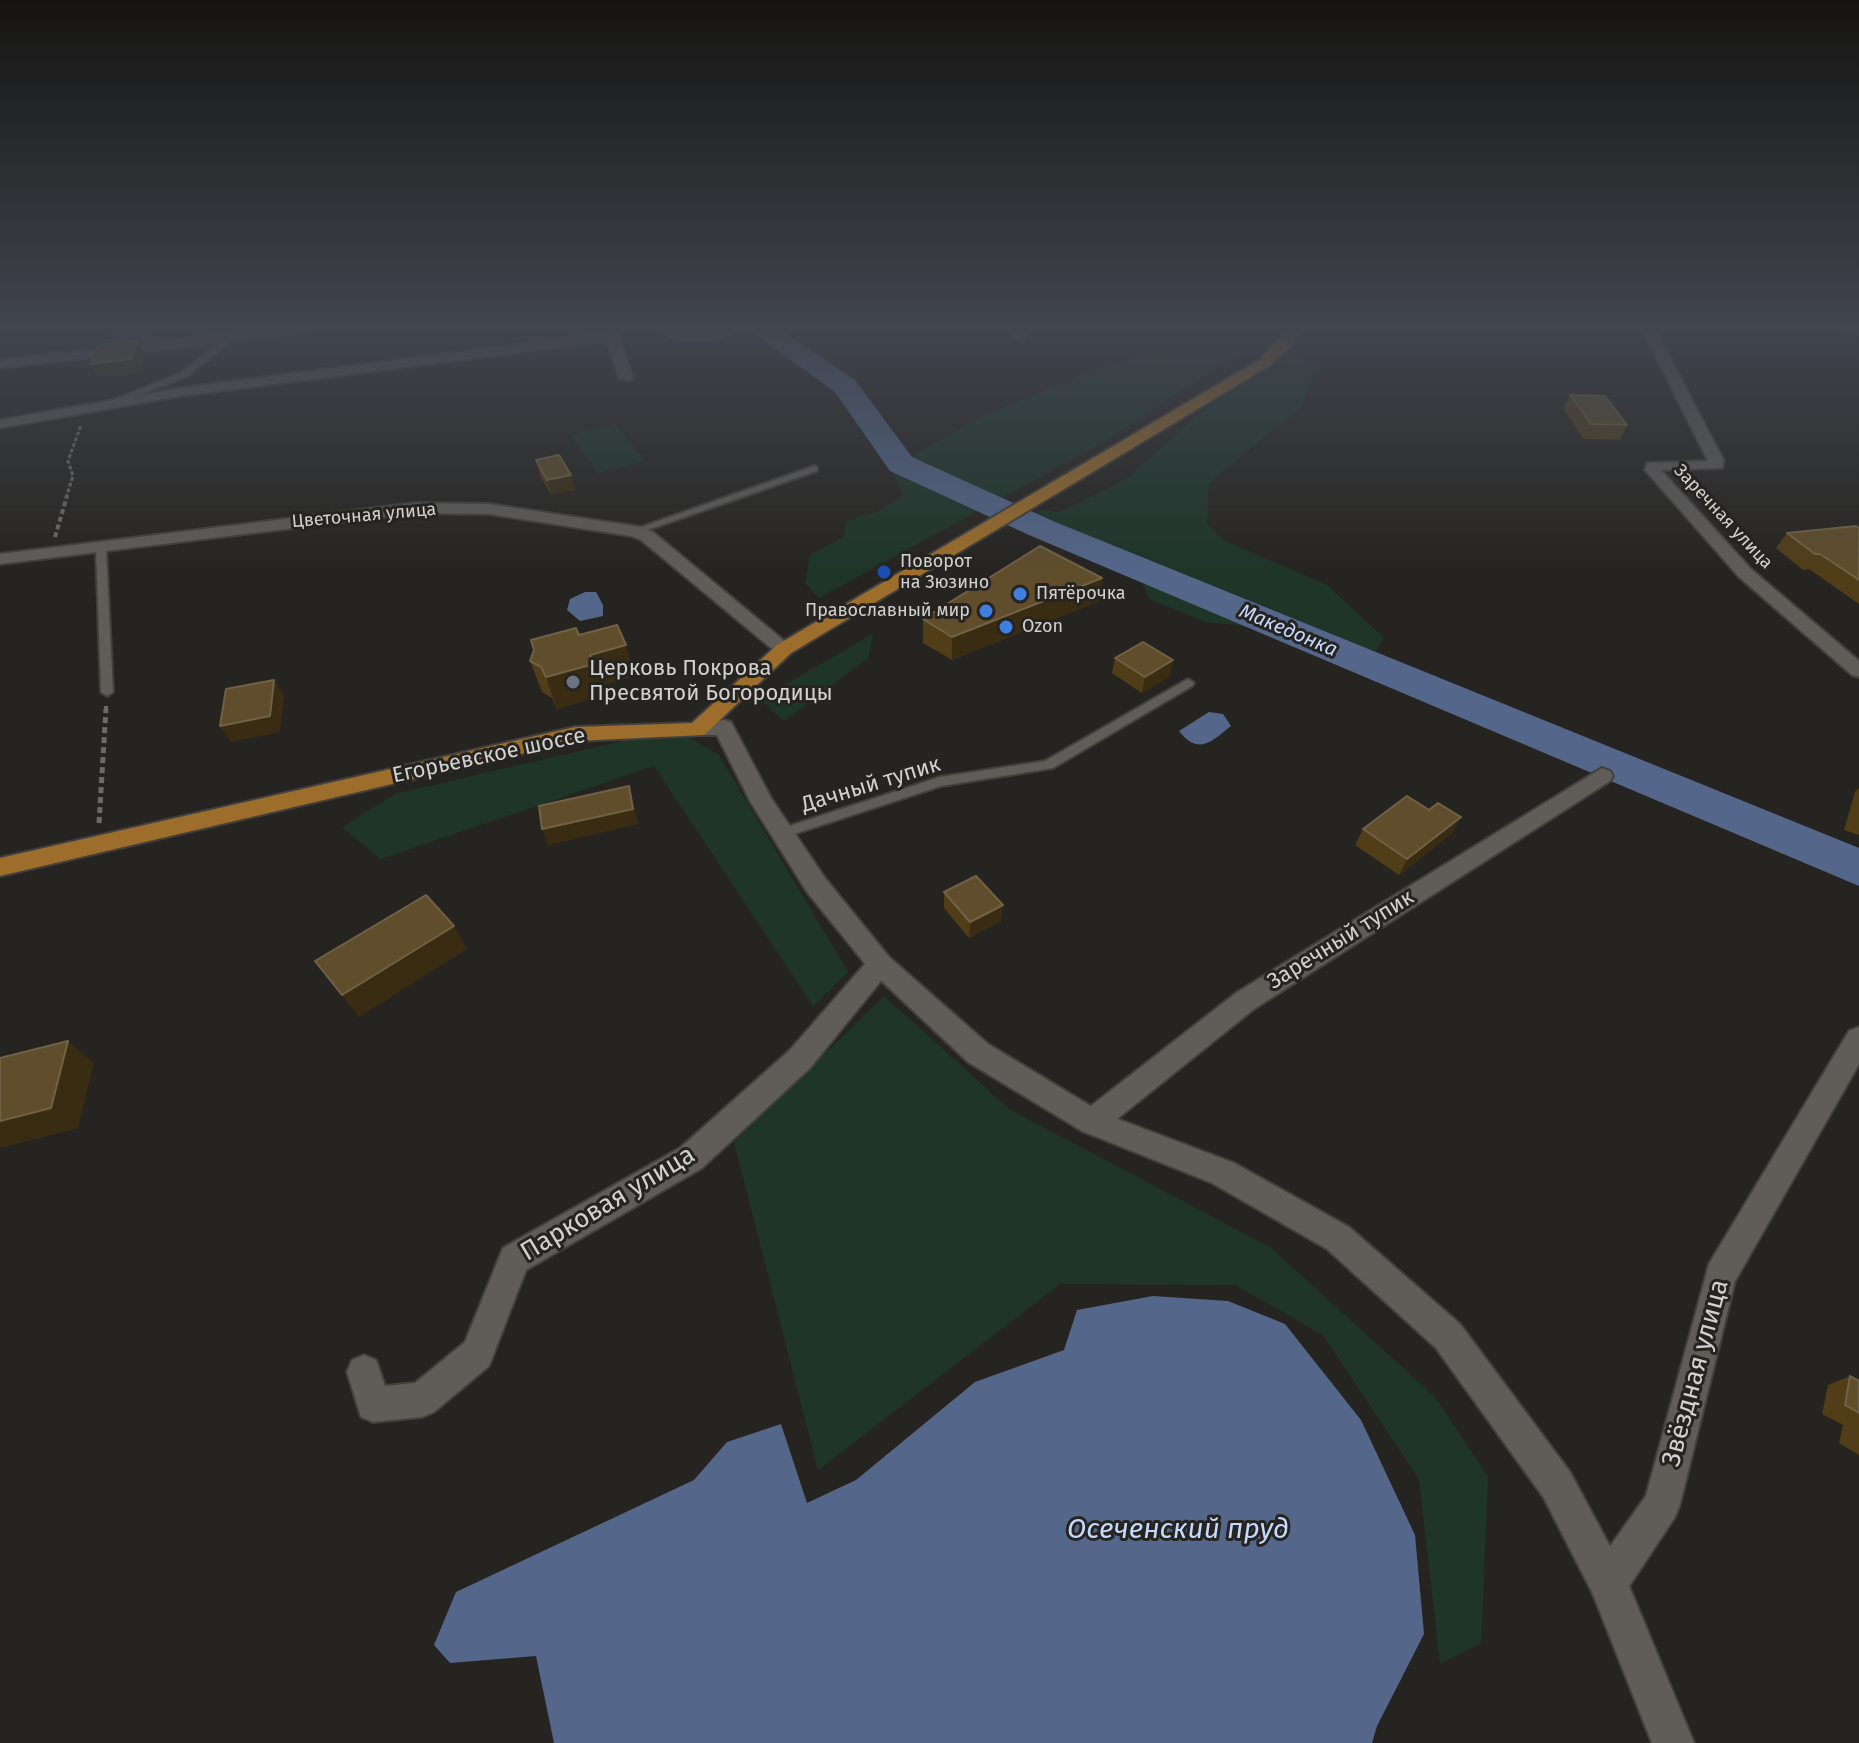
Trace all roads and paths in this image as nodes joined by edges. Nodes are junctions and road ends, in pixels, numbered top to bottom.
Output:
1 (79, 410) edge
2 (87, 410) edge
3 (1185, 410) edge
4 (1690, 410) edge
5 (0, 424) edge
6 (814, 469) dead end
7 (635, 531) junction
8 (101, 549) junction
9 (50, 555) junction
10 (0, 559) edge
11 (784, 649) junction
12 (1859, 671) edge
13 (1188, 683) dead end
14 (107, 692) joint
15 (697, 730) junction
16 (1602, 776) dead end
17 (782, 833) junction
18 (98, 845) junction
19 (0, 867) edge
20 (880, 964) junction
21 (1859, 1039) edge
22 (1092, 1122) junction
23 (364, 1372) dead end
24 (1608, 1583) junction
25 (1673, 1743) edge

1 - 5 street
2 - 9 path
3 - 11 main road
4 - 12 street, Заречная улица
6 - 7 lane
7 - 8 street, Цветочная улица
7 - 11 street, Цветочная улица
8 - 9 street, Цветочная улица
8 - 14 lane
9 - 10 street, Цветочная улица
11 - 15 main road
13 - 17 lane, Дачный тупик
14 - 18 path
15 - 17 street
15 - 18 main road, Егорьевское шоссе
16 - 22 street, Заречный тупик
17 - 20 street
18 - 19 main road, Егорьевское шоссе
20 - 22 street
20 - 23 street, Парковая улица
21 - 24 street, Звёздная улица
22 - 24 street
24 - 25 street

